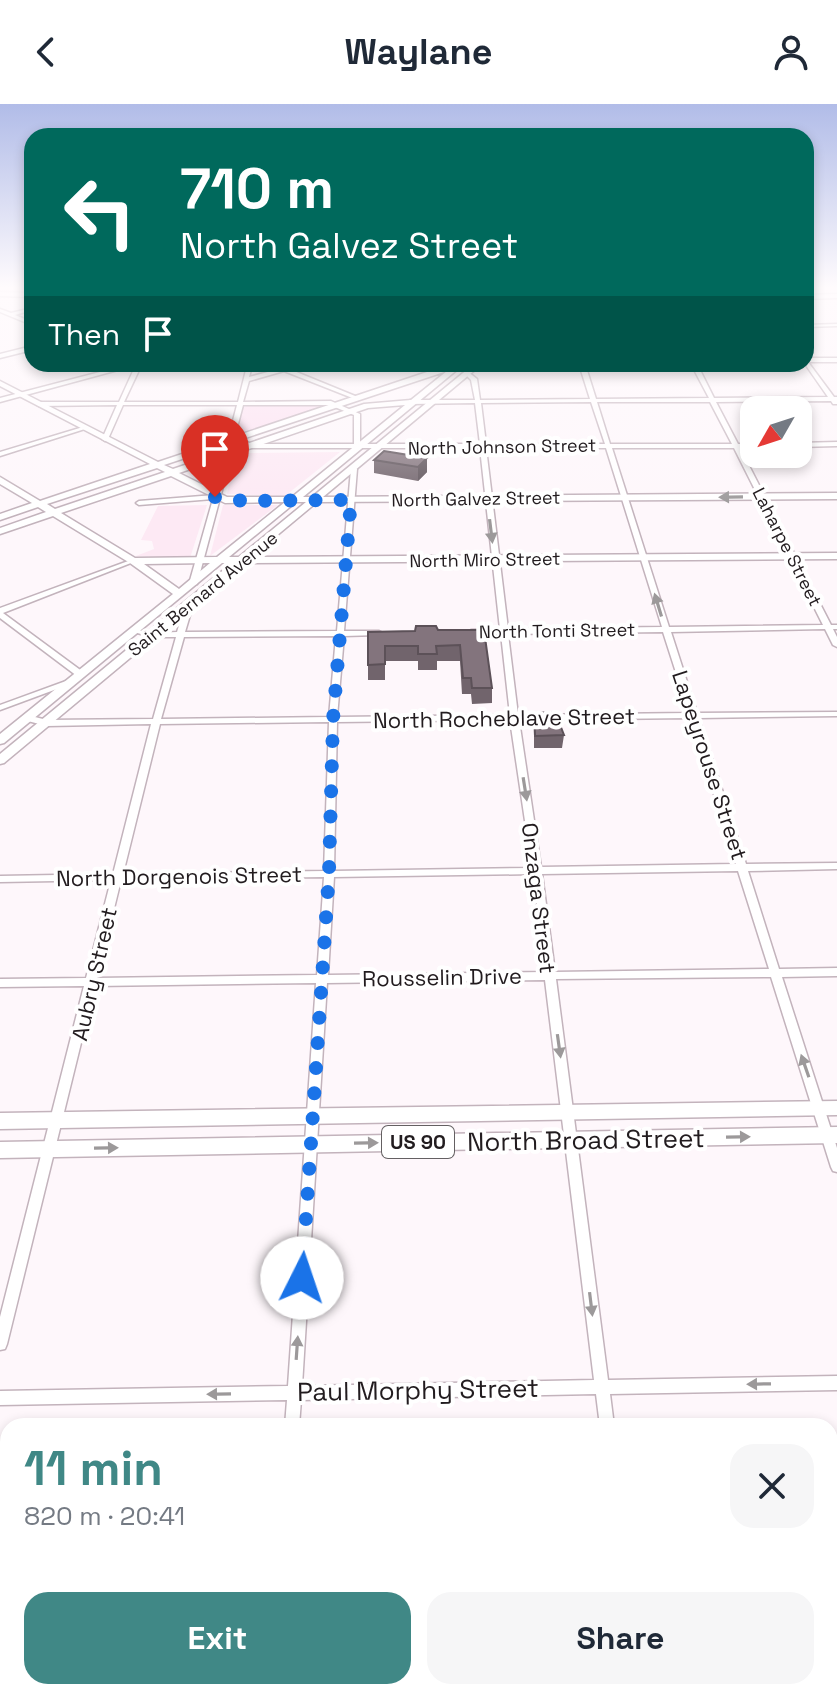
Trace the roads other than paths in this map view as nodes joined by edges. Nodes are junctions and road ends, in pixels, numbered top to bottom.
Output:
1 (814, 371) edge
2 (102, 372) edge
3 (135, 372) edge
4 (248, 372) edge
5 (276, 372) edge
6 (289, 372) edge
7 (443, 372) edge
8 (451, 372) edge
9 (455, 372) edge
10 (463, 372) edge
11 (585, 372) edge
12 (698, 372) edge
13 (245, 380) junction
14 (0, 383) edge
15 (452, 384) junction
16 (22, 394) junction
17 (357, 398) junction
18 (712, 399) junction
19 (835, 399) edge
20 (0, 400) edge
21 (596, 401) junction
22 (410, 402) junction
23 (432, 402) junction
24 (478, 402) junction
25 (39, 404) junction
26 (121, 404) junction
27 (239, 404) junction
28 (336, 405) junction
29 (837, 406) edge
30 (353, 411) junction
31 (85, 428) junction
32 (236, 438) junction
33 (105, 439) junction
34 (837, 444) edge
35 (610, 445) junction
36 (812, 445) edge
37 (250, 446) junction
38 (735, 446) junction
39 (740, 446) edge
40 (481, 447) junction
41 (376, 448) junction
42 (357, 449) junction
43 (229, 453) junction
44 (0, 454) edge
45 (155, 465) junction
46 (354, 469) junction
47 (170, 473) junction
48 (0, 480) edge
49 (837, 496) edge
50 (215, 497) junction
51 (762, 497) junction
52 (626, 498) junction
53 (487, 499) junction
54 (351, 500) junction
55 (295, 501) junction
56 (315, 501) junction
57 (139, 503) dead end
58 (39, 504) junction
59 (54, 513) junction
60 (0, 517) edge
61 (0, 531) edge
62 (837, 556) edge
63 (792, 557) junction
64 (644, 558) junction
65 (494, 560) junction
66 (133, 561) junction
67 (346, 561) junction
68 (199, 562) junction
69 (220, 562) junction
70 (243, 562) junction
71 (193, 584) junction
72 (180, 594) junction
73 (189, 605) junction
74 (0, 612) edge
75 (833, 627) edge
76 (665, 630) junction
77 (134, 631) junction
78 (459, 632) edge
79 (503, 632) junction
80 (384, 633) edge
81 (340, 634) junction
82 (152, 635) junction
83 (179, 635) junction
84 (837, 645) edge
85 (80, 674) junction
86 (69, 683) junction
87 (0, 708) edge
88 (837, 714) edge
89 (693, 716) junction
90 (514, 717) junction
91 (27, 718) junction
92 (333, 720) junction
93 (156, 722) junction
94 (47, 723) junction
95 (0, 740) edge
96 (0, 760) edge
97 (837, 866) edge
98 (744, 867) junction
99 (537, 870) junction
100 (329, 873) junction
101 (117, 876) junction
102 (0, 879) edge
103 (837, 972) edge
104 (773, 973) junction
105 (549, 976) junction
106 (322, 979) junction
107 (93, 982) junction
108 (0, 983) edge
109 (828, 1108) edge
110 (569, 1112) junction
111 (314, 1116) junction
112 (0, 1121) edge
113 (58, 1121) junction
114 (832, 1136) edge
115 (570, 1140) junction
116 (311, 1144) junction
117 (50, 1149) junction
118 (0, 1150) edge
119 (837, 1167) edge
120 (0, 1344) edge
121 (837, 1383) edge
122 (602, 1386) junction
123 (293, 1392) junction
124 (0, 1398) edge
125 (292, 1418) edge
126 (606, 1418) edge

1 - 19 street
2 - 16 street
3 - 26 street
4 - 13 street
5 - 13 street
6 - 17 street
7 - 17 street
8 - 22 street, Saint Bernard Avenue
9 - 15 street, Saint Bernard Avenue
10 - 24 street, Onzaga Street
11 - 21 street, Lapeyrouse Street
12 - 18 street, Laharpe Street
13 - 27 street
14 - 16 street, North Galvez Street
15 - 22 street
15 - 23 street, Saint Bernard Avenue
16 - 20 street
16 - 25 street, North Galvez Street
17 - 28 street
18 - 19 street
18 - 21 street
18 - 38 street, Laharpe Street
19 - 29 street
21 - 24 street
21 - 35 street, Lapeyrouse Street
22 - 23 street
22 - 30 street
22 - 42 street, Saint Bernard Avenue
23 - 24 street
23 - 41 street, Saint Bernard Avenue
24 - 40 street, Onzaga Street
25 - 26 street
25 - 31 street, North Galvez Street
26 - 27 street
26 - 33 street
27 - 28 street
27 - 32 street
28 - 30 street
28 - 32 street
30 - 37 street
30 - 42 street
31 - 33 street, North Galvez Street
31 - 44 street
32 - 37 street
32 - 45 street
33 - 45 street, North Galvez Street
34 - 36 street
35 - 38 street, North Johnson Street
35 - 40 street, North Johnson Street
35 - 52 street, Lapeyrouse Street
37 - 42 street, North Johnson Street
37 - 43 street
38 - 39 street, North Johnson Street
38 - 51 street, Laharpe Street
40 - 41 street, North Johnson Street
40 - 53 street, Onzaga Street
41 - 42 street, North Johnson Street
41 - 46 street, Saint Bernard Avenue
42 - 55 street, Saint Bernard Avenue
43 - 47 street
43 - 50 street
45 - 47 street, North Galvez Street
45 - 58 street
46 - 54 street
46 - 56 street, Saint Bernard Avenue
47 - 50 street, North Galvez Street
47 - 59 street
48 - 58 street
49 - 51 street, North Galvez Street
50 - 55 street, North Galvez Street
50 - 57 street
50 - 68 street
51 -> 52 street, North Galvez Street
51 - 63 street, Laharpe Street
52 - 53 street, North Galvez Street
52 - 64 street, Lapeyrouse Street
53 - 54 street, North Galvez Street
53 -> 65 street, Onzaga Street
54 - 56 street, North Galvez Street
54 - 67 street
55 - 56 street, North Galvez Street
55 - 69 street, Saint Bernard Avenue
56 - 70 street, Saint Bernard Avenue
58 - 59 street
58 - 60 street
59 - 61 street
59 - 66 street
62 - 63 street, North Miro Street
63 - 64 street, North Miro Street
63 - 75 street, Laharpe Street
64 - 65 street, North Miro Street
76 -> 64 street, Lapeyrouse Street
65 - 67 street, North Miro Street
65 - 79 street, Onzaga Street
66 - 68 street, North Miro Street
66 - 72 street
66 - 74 street
67 - 70 street, North Miro Street
67 - 81 street
68 - 69 street, North Miro Street
68 - 71 street
69 - 70 street, North Miro Street
69 - 71 street, Saint Bernard Avenue
70 - 73 street, Saint Bernard Avenue
71 - 72 street, Saint Bernard Avenue
72 - 77 street, Saint Bernard Avenue
73 - 82 street, Saint Bernard Avenue
73 - 83 street, Aubry Street
74 - 85 street
75 - 76 street, North Tonti Street
75 - 84 street, Laharpe Street
76 - 79 street, North Tonti Street
76 - 89 street, Lapeyrouse Street
77 - 82 street
77 - 85 street, Saint Bernard Avenue
78 - 79 street, North Tonti Street
79 - 90 street, Onzaga Street
80 - 81 street
81 - 83 street
81 - 92 street
82 - 83 street
82 - 94 street, Saint Bernard Avenue
83 - 93 street, Aubry Street
85 - 86 street, Saint Bernard Avenue
86 - 87 street
86 - 91 street, Saint Bernard Avenue
88 - 89 street, North Rocheblave Street
89 - 90 street, North Rocheblave Street
89 - 98 street, Lapeyrouse Street
90 - 92 street, North Rocheblave Street
90 -> 99 street, Onzaga Street
91 - 94 street, North Rocheblave Street
91 - 95 street, Saint Bernard Avenue
92 - 93 street, North Rocheblave Street
92 - 100 street
93 - 94 street, North Rocheblave Street
93 - 101 street, Aubry Street
94 - 96 street, Saint Bernard Avenue
97 - 98 street, North Dorgenois Street
98 - 99 street, North Dorgenois Street
98 - 104 street, Lapeyrouse Street
99 - 100 street, North Dorgenois Street
99 - 105 street, Onzaga Street
100 - 101 street, North Dorgenois Street
100 - 106 street
101 - 102 street, North Dorgenois Street
101 - 107 street, Aubry Street
103 - 104 street, Rousselin Drive
104 - 105 street, Rousselin Drive
109 -> 104 street, Lapeyrouse Street
105 - 106 street, Rousselin Drive
105 -> 110 street, Onzaga Street
106 - 107 street, Rousselin Drive
106 - 111 street
107 - 108 street, Rousselin Drive
107 - 113 street, Aubry Street
109 - 110 main road, North Broad Street / US 90
109 - 114 street, Lapeyrouse Street
110 - 111 main road, North Broad Street / US 90
110 - 115 street, Onzaga Street
111 - 113 main road, North Broad Street / US 90
111 - 116 street
112 - 113 main road, North Broad Street / US 90
113 - 117 street, Aubry Street
115 -> 114 main road, North Broad Street / US 90
114 - 119 street, Lapeyrouse Street
116 -> 115 main road, North Broad Street / US 90
115 -> 122 street, Onzaga Street
117 -> 116 main road, North Broad Street / US 90
123 -> 116 street
117 - 118 main road, North Broad Street / US 90
117 - 120 street, Aubry Street
121 -> 122 street, Paul Morphy Street
122 - 123 street, Paul Morphy Street
122 - 126 street, Onzaga Street
123 -> 124 street, Paul Morphy Street
123 - 125 street

